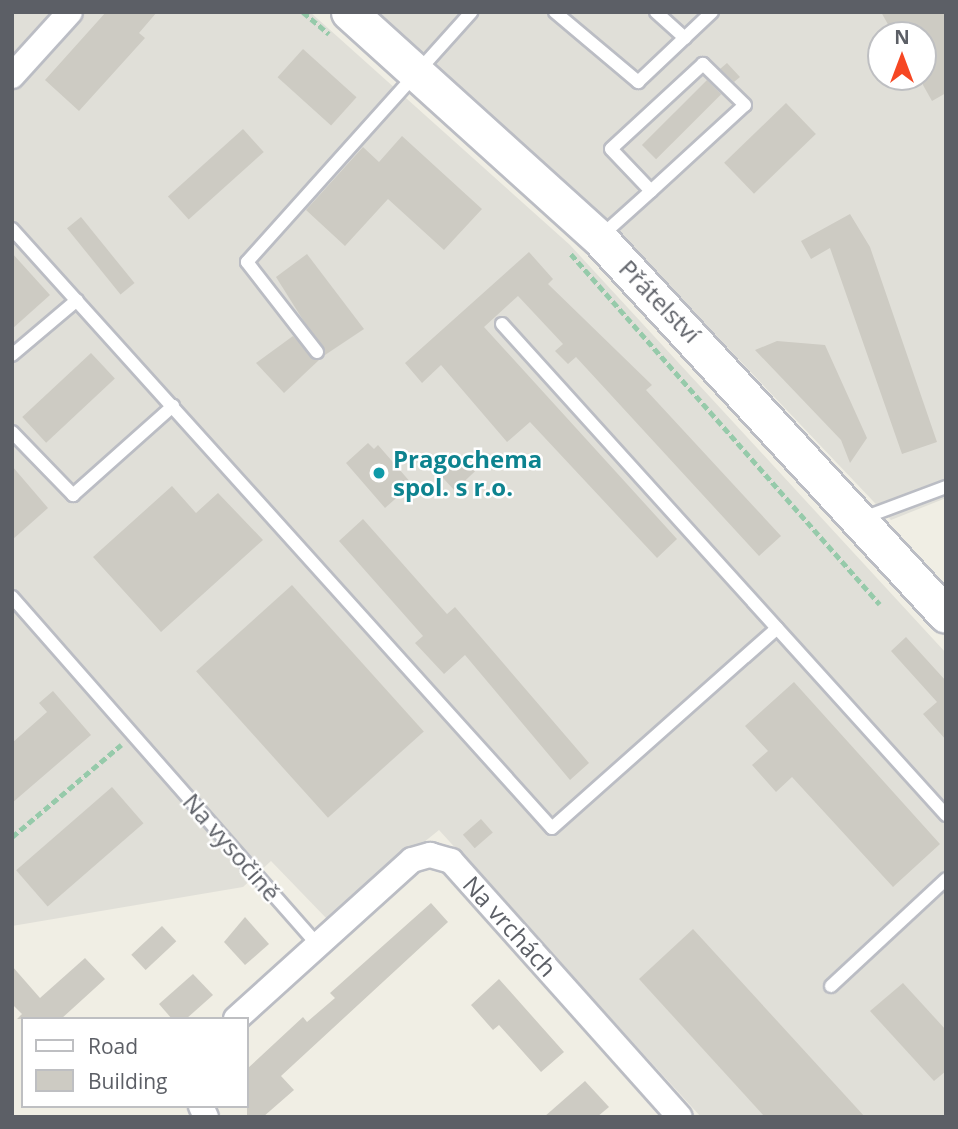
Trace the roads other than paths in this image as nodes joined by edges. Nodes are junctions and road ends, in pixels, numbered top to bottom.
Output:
1 (70, 12) edge
2 (349, 12) edge
3 (471, 12) edge
4 (555, 12) edge
5 (656, 12) edge
6 (712, 12) edge
7 (685, 38) junction
8 (416, 74) junction
9 (12, 76) edge
10 (651, 191) junction
11 (12, 229) edge
12 (599, 238) junction
13 (77, 300) junction
14 (502, 324) dead end
15 (317, 352) dead end
16 (12, 355) edge
17 (173, 406) junction
18 (12, 432) edge
19 (946, 487) edge
20 (859, 519) junction
21 (12, 597) edge
22 (946, 615) edge
23 (776, 628) junction
24 (946, 815) edge
25 (946, 879) edge
26 (315, 942) junction
27 (831, 986) dead end
28 (238, 1017) edge
29 (680, 1117) edge

1 - 9 street
2 - 8 main road, Přátelství
3 - 8 lane
4 - 7 lane
5 - 7 lane
6 - 7 lane
8 - 12 main road, Přátelství
8 - 15 lane
10 - 10 lane
10 - 12 lane
11 - 13 lane
12 - 20 main road, Přátelství
13 - 16 lane
13 - 17 lane
14 - 23 lane
17 - 18 lane
17 - 23 lane
19 - 20 lane
20 - 22 main road, Přátelství
21 - 26 lane, Na vysočině
23 - 24 lane
25 - 27 lane
26 - 28 street
26 - 29 street, Na vrchách

